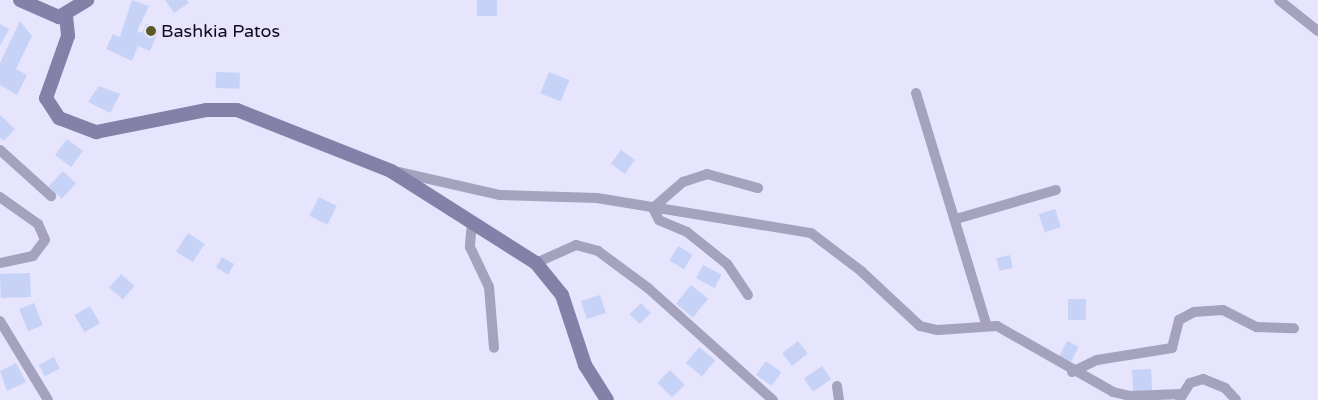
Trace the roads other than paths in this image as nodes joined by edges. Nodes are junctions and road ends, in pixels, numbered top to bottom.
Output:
1 (20, 0) edge
2 (87, 0) edge
3 (1279, 1) edge
4 (62, 17) junction
5 (1318, 31) edge
6 (66, 40) junction
7 (916, 93) dead end
8 (0, 150) edge
9 (391, 171) junction
10 (758, 188) dead end
11 (1056, 190) dead end
12 (50, 196) dead end
13 (0, 197) edge
14 (653, 208) junction
15 (956, 219) junction
16 (472, 222) junction
17 (0, 263) edge
18 (536, 263) junction
19 (748, 295) dead end
20 (0, 321) edge
21 (986, 324) junction
22 (1294, 328) dead end
23 (494, 348) dead end
24 (1072, 372) junction
25 (837, 386) dead end
26 (1180, 397) edge
27 (48, 400) edge
28 (607, 400) edge
29 (773, 400) edge
30 (839, 400) edge
31 (1236, 400) edge

1 - 4 main road
2 - 4 main road
2 - 6 main road
3 - 5 street
4 - 6 main road
6 - 9 main road
7 - 15 street
8 - 12 street
9 - 14 street
9 - 16 main road
10 - 14 street
11 - 15 street
13 - 17 street
14 - 19 street
14 - 21 street
15 - 21 street
16 - 18 main road
16 - 23 street
18 - 28 main road
18 - 29 street
20 - 27 street
21 - 24 street
22 - 24 street
24 - 26 street
25 - 30 street
26 - 31 street

